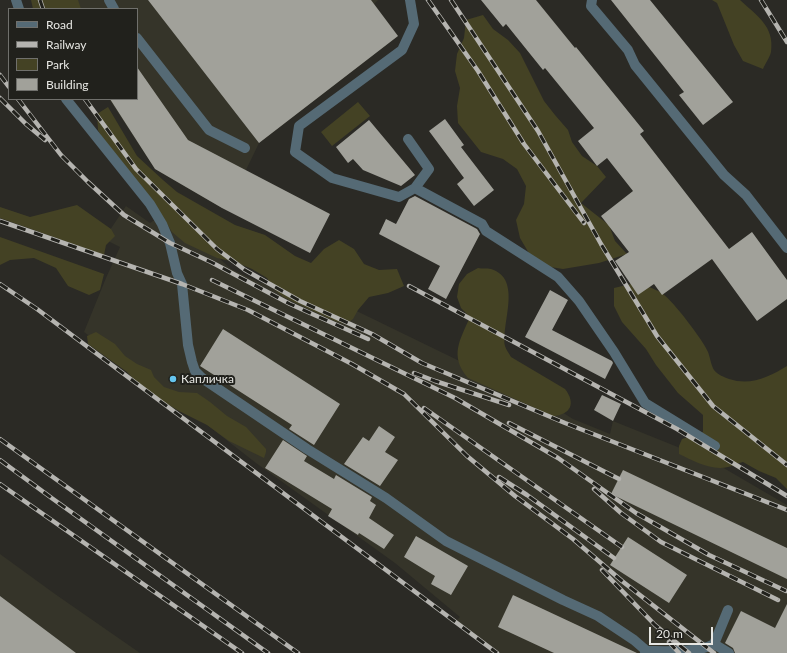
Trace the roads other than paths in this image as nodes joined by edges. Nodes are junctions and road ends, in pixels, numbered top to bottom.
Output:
1 (410, 0) edge
2 (592, 0) edge
3 (138, 39) edge
4 (67, 100) edge
5 (408, 139) dead end
6 (245, 148) dead end
7 (415, 188) junction
8 (787, 248) edge
9 (715, 446) dead end
10 (728, 610) dead end
11 (714, 644) junction
12 (647, 652) edge
13 (729, 653) edge

1 - 7 lane
2 - 8 lane
3 - 6 lane
4 - 12 lane
5 - 7 lane
7 - 9 lane
10 - 11 lane
11 - 12 lane
11 - 13 lane

